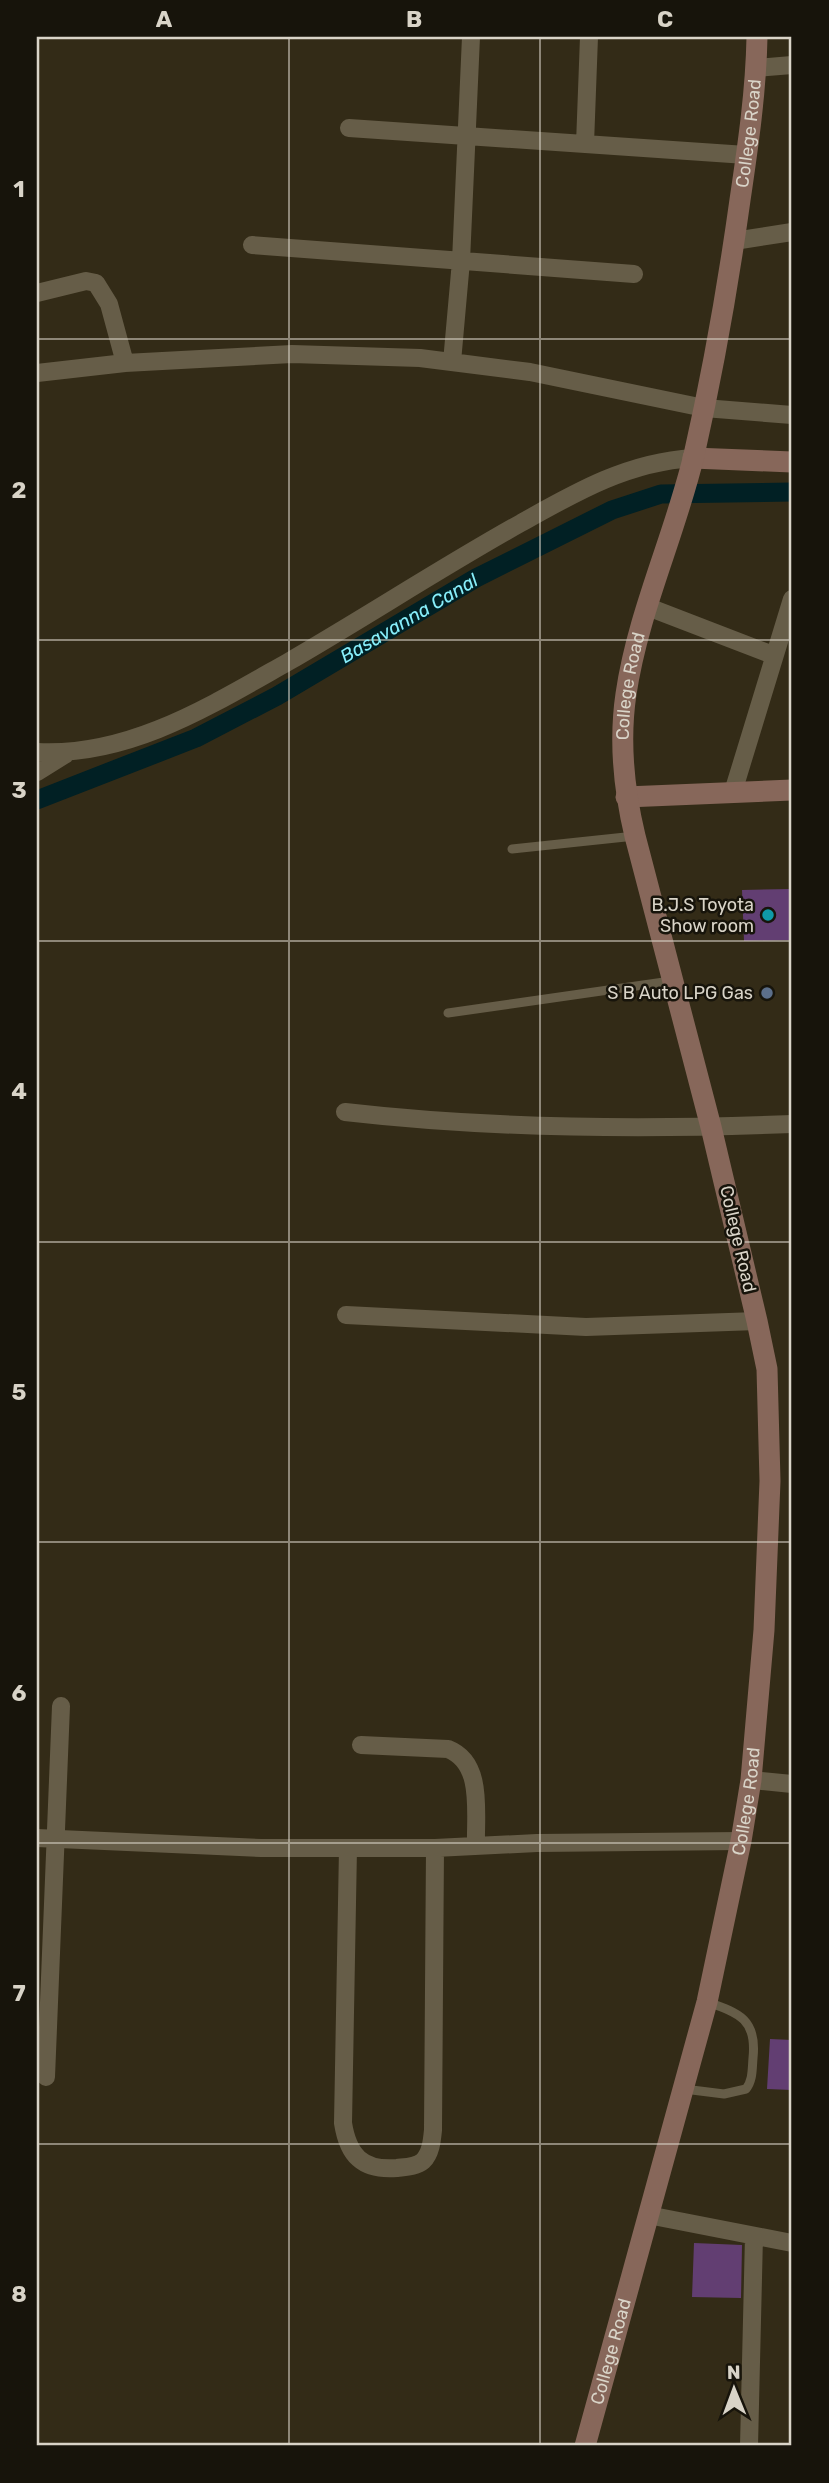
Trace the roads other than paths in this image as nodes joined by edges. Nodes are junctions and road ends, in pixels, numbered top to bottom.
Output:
1 (471, 37) edge
2 (589, 37) edge
3 (757, 37) edge
4 (792, 65) edge
5 (756, 68) junction
6 (349, 128) dead end
7 (466, 135) junction
8 (585, 144) junction
9 (746, 155) junction
10 (792, 232) edge
11 (734, 241) junction
12 (252, 245) dead end
13 (461, 261) junction
14 (634, 274) dead end
15 (37, 293) edge
16 (452, 362) junction
17 (125, 363) junction
18 (37, 373) edge
19 (704, 408) junction
20 (792, 415) edge
21 (693, 458) junction
22 (792, 462) edge
23 (792, 599) edge
24 (648, 607) junction
25 (773, 655) junction
26 (37, 752) edge
27 (66, 754) junction
28 (37, 772) edge
29 (792, 790) edge
30 (733, 792) junction
31 (626, 797) junction
32 (635, 836) junction
33 (512, 849) dead end
34 (671, 981) junction
35 (448, 1013) dead end
36 (345, 1112) dead end
37 (792, 1124) edge
38 (711, 1127) junction
39 (346, 1315) dead end
40 (757, 1321) junction
41 (61, 1706) dead end
42 (361, 1745) dead end
43 (751, 1780) junction
44 (792, 1784) edge
45 (37, 1838) edge
46 (56, 1838) junction
47 (741, 1841) junction
48 (476, 1846) junction
49 (348, 1848) junction
50 (435, 1849) junction
51 (707, 2002) junction
52 (46, 2077) dead end
53 (684, 2090) junction
54 (648, 2215) junction
55 (754, 2236) junction
56 (792, 2243) edge
57 (585, 2446) edge
58 (750, 2446) edge

1 - 7 street
2 - 8 street
3 - 5 main road, College Road
4 - 5 street
5 - 9 main road, College Road
6 - 7 street
7 - 8 street
7 - 13 street
8 - 9 street
9 - 11 main road, College Road
10 - 11 street
11 - 19 main road, College Road
12 - 13 street
13 - 14 street
13 - 16 street
15 - 17 street
16 - 17 street
16 - 19 street
17 - 18 street
19 - 20 street
19 - 21 main road, College Road
21 - 22 main road
21 - 24 main road, College Road
21 - 27 street
23 - 25 street
24 - 25 street
24 - 31 main road, College Road
25 - 30 street
26 - 27 street
27 - 28 street
29 - 30 main road
30 - 31 main road
31 - 32 main road, College Road
32 - 33 lane
32 - 34 main road, College Road
34 - 35 lane
34 - 38 main road, College Road
36 - 38 street
37 - 38 street
38 - 40 main road, College Road
39 - 40 street
40 - 43 main road, College Road
41 - 46 street
42 - 48 street
43 - 44 street
43 - 47 main road, College Road
45 - 46 street
46 - 49 street
46 - 52 street
47 - 48 street
47 - 51 main road, College Road
48 - 50 street
49 - 50 street
49 - 50 street
51 - 53 main road, College Road
51 - 53 lane
53 - 54 main road, College Road
54 - 55 street
54 - 57 main road, College Road
55 - 56 street
55 - 58 street

